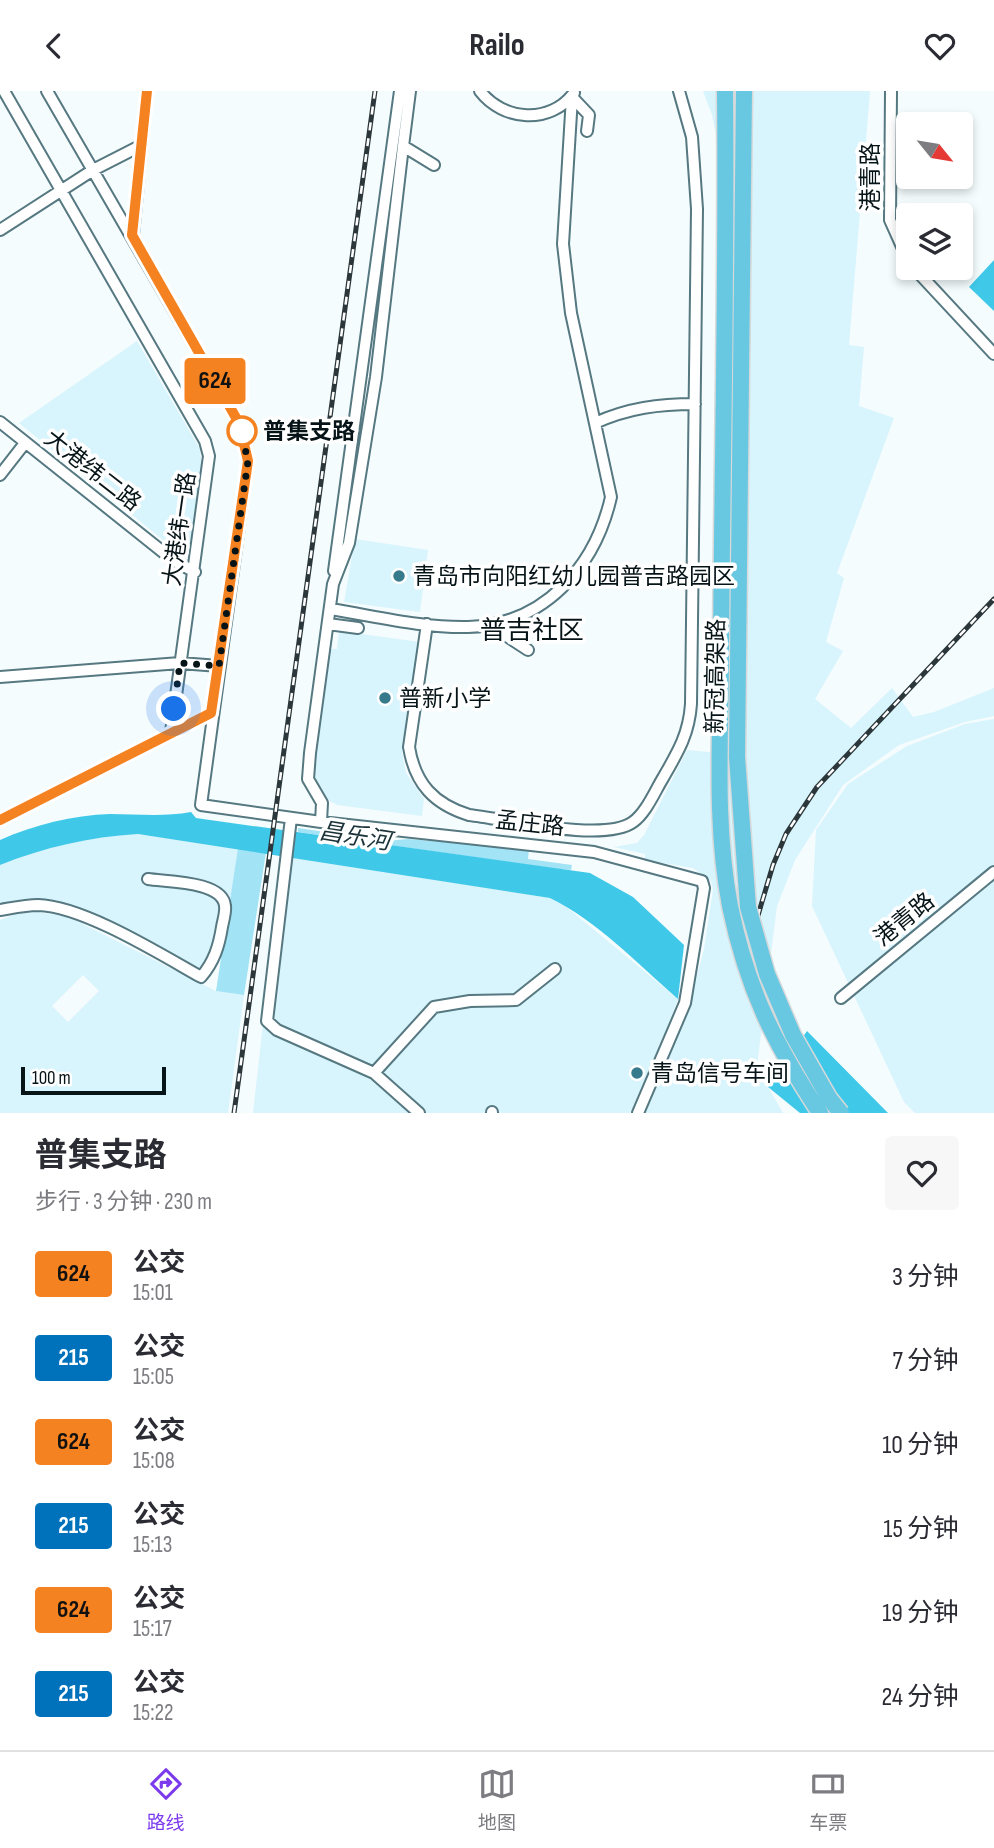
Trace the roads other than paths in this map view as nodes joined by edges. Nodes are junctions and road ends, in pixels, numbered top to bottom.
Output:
1 (4, 91) edge
2 (47, 91) edge
3 (147, 91) edge
4 (400, 91) edge
5 (410, 91) edge
6 (480, 91) edge
7 (679, 91) edge
8 (725, 91) edge
9 (744, 91) edge
10 (891, 91) edge
11 (574, 94) edge
12 (587, 131) dead end
13 (140, 146) junction
14 (403, 146) junction
15 (434, 165) dead end
16 (93, 170) junction
17 (63, 190) junction
18 (0, 230) edge
19 (896, 233) edge
20 (132, 235) junction
21 (925, 280) edge
22 (994, 354) edge
23 (695, 404) junction
24 (0, 422) edge
25 (595, 423) junction
26 (25, 443) junction
27 (0, 475) edge
28 (195, 572) junction
29 (333, 584) junction
30 (330, 609) junction
31 (500, 623) junction
32 (328, 624) junction
33 (427, 624) junction
34 (358, 628) dead end
35 (528, 650) dead end
36 (180, 663) junction
37 (219, 666) junction
38 (0, 677) edge
39 (211, 713) junction
40 (171, 732) junction
41 (291, 818) junction
42 (0, 820) edge
43 (321, 822) junction
44 (994, 872) edge
45 (148, 879) dead end
46 (0, 910) edge
47 (555, 969) dead end
48 (841, 998) dead end
49 (374, 1073) junction
50 (419, 1113) edge
51 (638, 1113) edge
52 (820, 1113) edge
53 (841, 1113) edge

1 - 17 street, 大港纬一路
2 - 16 street
3 - 13 street
4 - 29 street
5 - 14 street
6 - 11 street
7 - 23 street
8 - 52 highway, 新冠高架路, bridge
9 - 53 highway, 新冠高架路, bridge
10 - 19 street, 港青路
11 - 12 street
11 - 25 street
13 - 16 street
13 - 20 street
14 - 15 street
14 - 29 street
16 - 17 street
16 - 20 street
17 - 18 street
17 - 28 street, 大港纬一路
20 - 37 street
21 - 22 street
23 - 25 street
23 - 33 street
24 - 26 street, 大港纬二路
25 - 31 street
26 - 27 street
26 - 28 street, 大港纬二路
28 - 36 street, 大港纬一路
29 - 30 street
30 - 32 street
30 - 33 street
31 - 33 street
31 - 35 street
32 - 34 street
32 - 43 street
36 - 37 street
36 - 38 street
36 - 40 street, 大港纬一路
37 - 39 street
39 - 40 street
39 - 41 street, 孟庄路
40 - 42 street
41 - 43 street, 孟庄路
41 - 49 street
43 - 51 street, 孟庄路
44 - 48 street, 港青路
45 - 46 street
47 - 49 street
49 - 50 street

